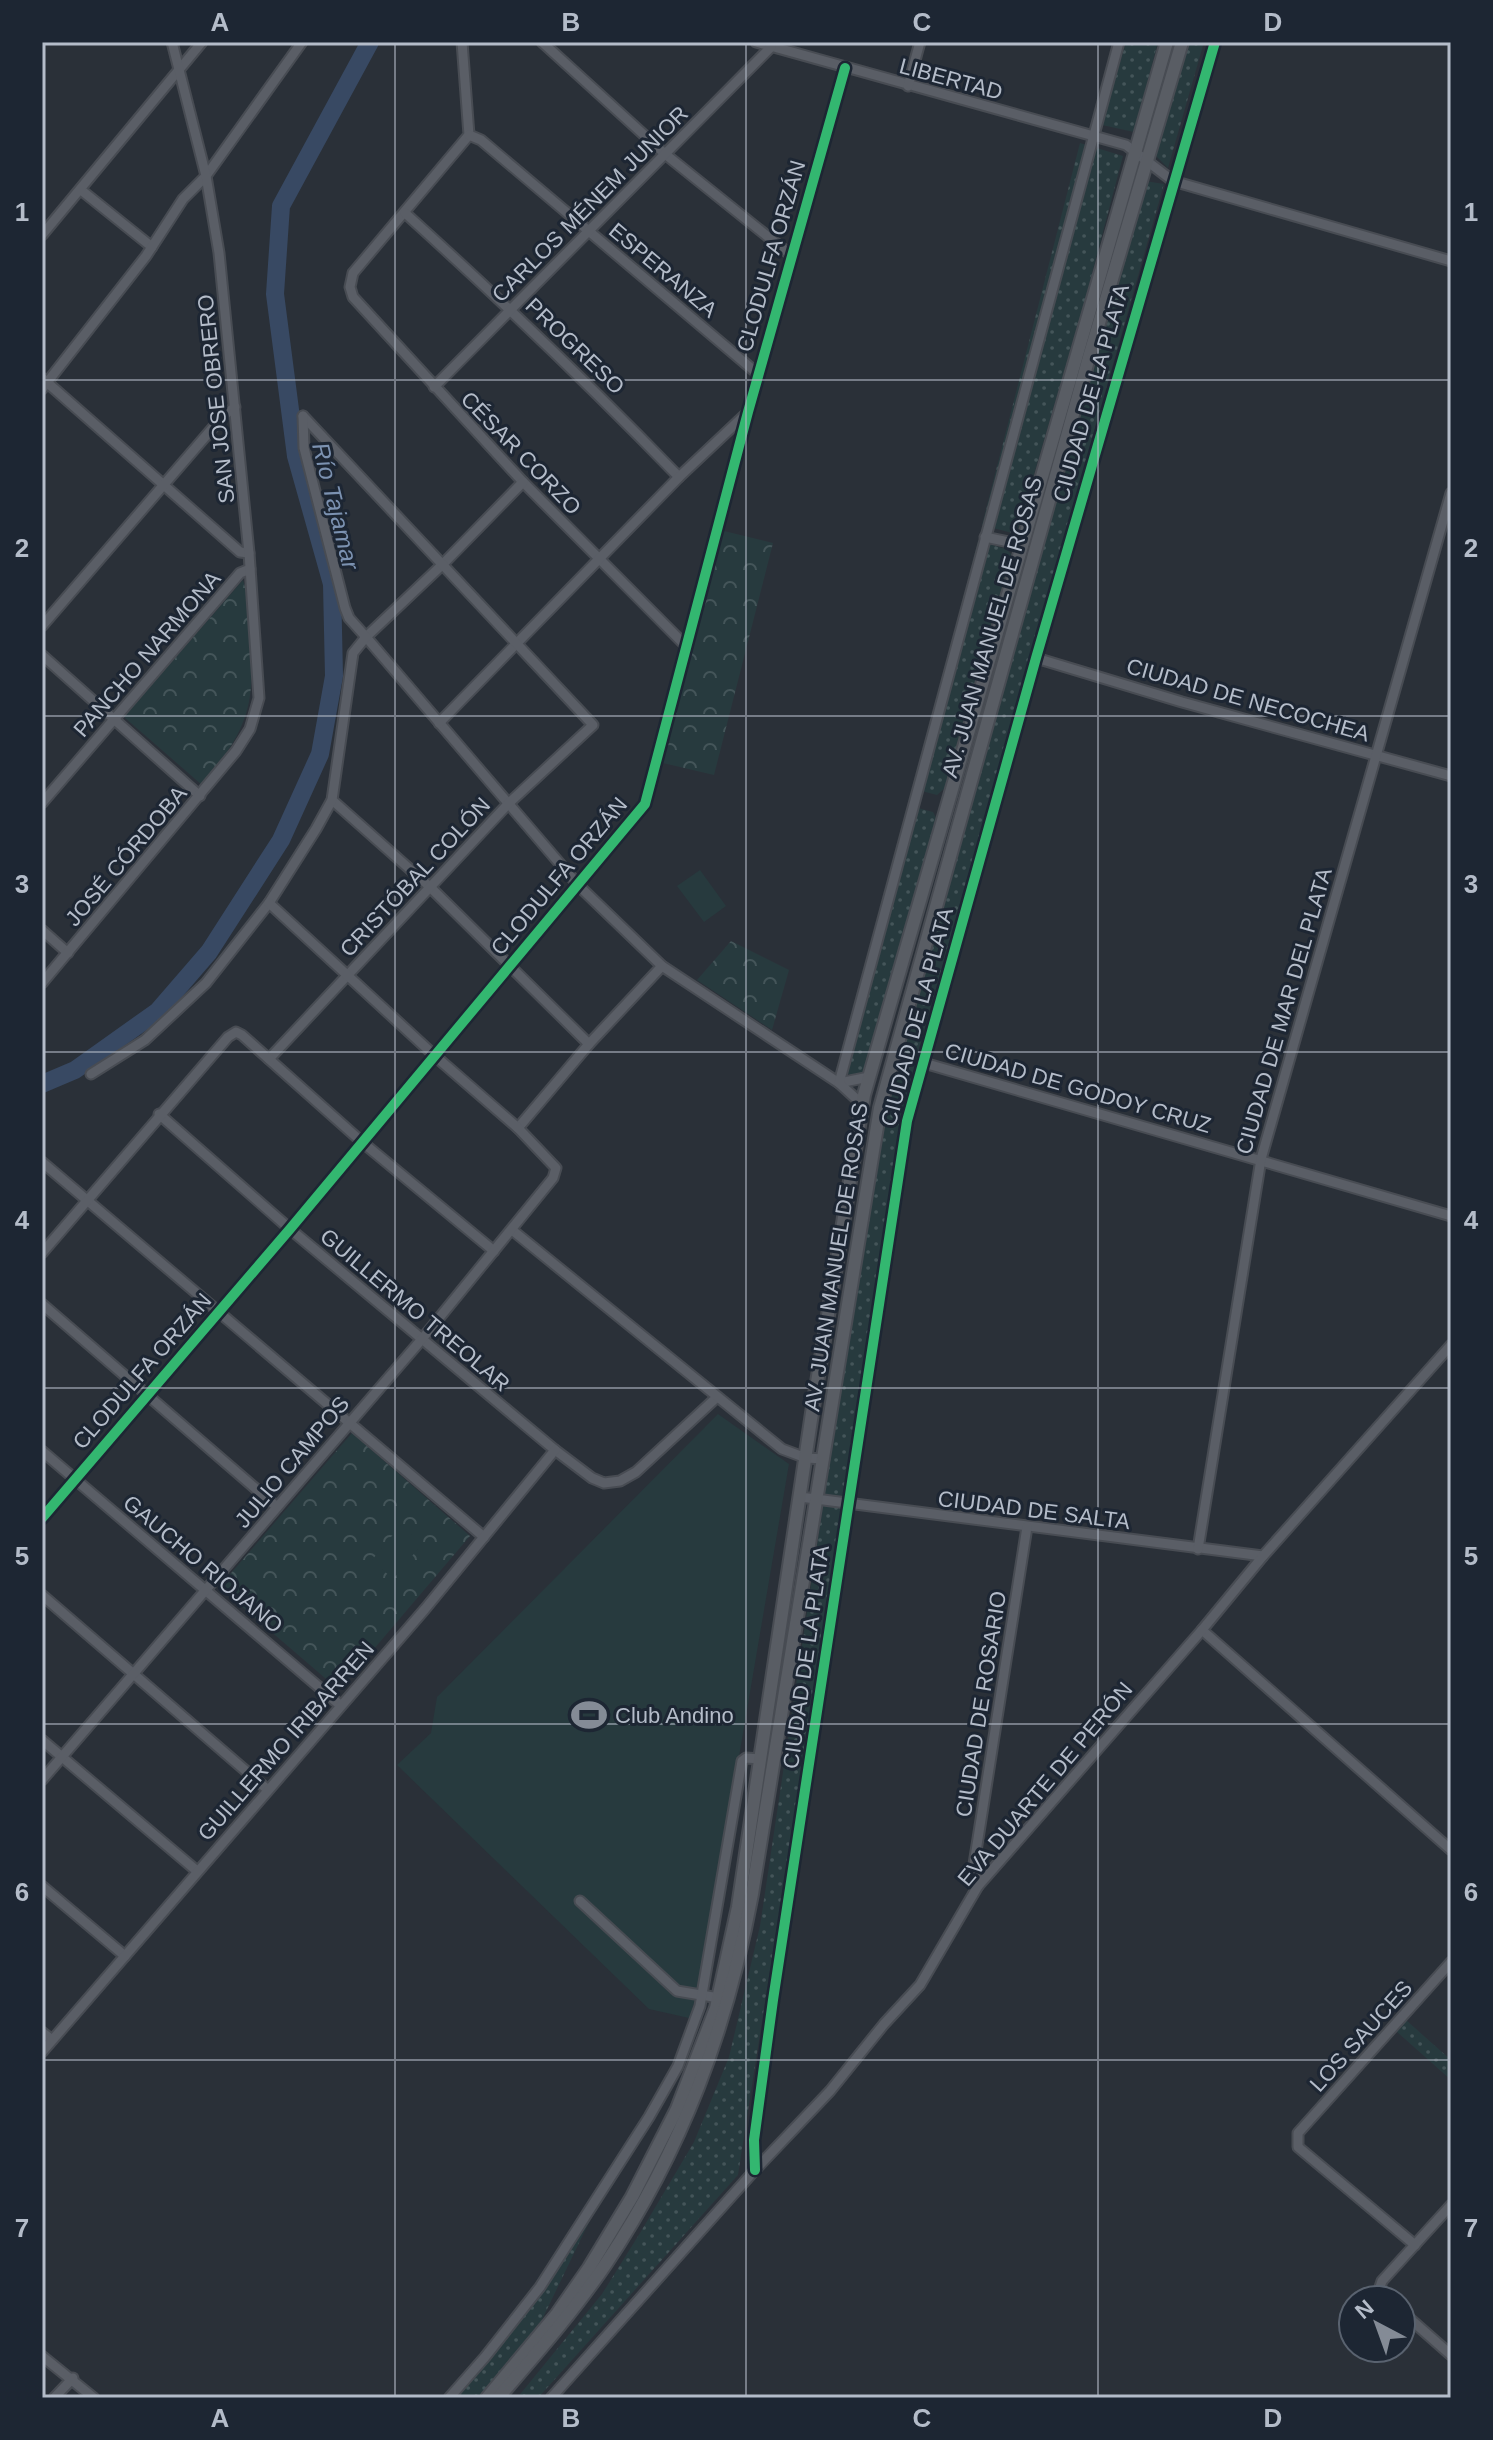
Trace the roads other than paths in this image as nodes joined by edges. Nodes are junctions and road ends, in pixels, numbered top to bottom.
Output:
1 (172, 42) edge
2 (202, 42) edge
3 (302, 42) edge
4 (462, 42) edge
5 (542, 42) edge
6 (756, 42) edge
7 (920, 42) edge
8 (1119, 42) edge
9 (1167, 42) edge
10 (1182, 42) edge
11 (1215, 42) edge
12 (771, 47) junction
13 (845, 68) junction
14 (179, 72) junction
15 (908, 86) junction
16 (469, 135) junction
17 (1092, 136) junction
18 (665, 154) junction
19 (1141, 155) junction
20 (206, 176) junction
21 (1173, 181) junction
22 (81, 190) junction
23 (405, 213) junction
24 (588, 232) junction
25 (42, 235) edge
26 (152, 247) junction
27 (792, 256) junction
28 (1451, 261) edge
29 (511, 309) junction
30 (758, 374) junction
31 (44, 383) edge
32 (434, 387) junction
33 (235, 407) junction
34 (748, 412) junction
35 (679, 477) junction
36 (523, 482) junction
37 (164, 486) junction
38 (1451, 493) edge
39 (985, 537) junction
40 (1023, 545) junction
41 (249, 553) junction
42 (599, 560) junction
43 (443, 564) junction
44 (250, 569) junction
45 (42, 626) edge
46 (366, 637) junction
47 (518, 644) junction
48 (686, 646) junction
49 (42, 655) edge
50 (1036, 658) junction
51 (115, 719) junction
52 (439, 723) junction
53 (236, 751) joint
54 (1375, 754) junction
55 (1451, 776) edge
56 (200, 796) junction
57 (332, 800) junction
58 (42, 803) edge
59 (508, 804) junction
60 (579, 886) junction
61 (430, 887) junction
62 (269, 903) junction
63 (42, 930) edge
64 (68, 953) junction
65 (662, 966) junction
66 (511, 967) junction
67 (348, 975) junction
68 (42, 983) edge
69 (589, 1044) junction
70 (435, 1056) junction
71 (269, 1059) junction
72 (924, 1063) junction
73 (91, 1074) dead end
74 (869, 1077) junction
75 (839, 1083) junction
76 (863, 1105) junction
77 (159, 1114) junction
78 (518, 1128) junction
79 (362, 1142) junction
80 (1261, 1159) junction
81 (42, 1162) edge
82 (88, 1199) junction
83 (1451, 1216) edge
84 (290, 1229) junction
85 (512, 1230) junction
86 (494, 1251) junction
87 (42, 1253) edge
88 (42, 1304) edge
89 (221, 1311) junction
90 (422, 1339) junction
91 (1451, 1345) edge
92 (148, 1395) junction
93 (716, 1398) junction
94 (350, 1421) junction
95 (555, 1450) junction
96 (42, 1451) edge
97 (806, 1458) junction
98 (824, 1459) junction
99 (75, 1479) junction
100 (800, 1497) junction
101 (818, 1501) junction
102 (848, 1503) junction
103 (277, 1507) junction
104 (42, 1518) edge
105 (1027, 1527) junction
106 (484, 1537) junction
107 (1198, 1549) junction
108 (1263, 1556) junction
109 (206, 1591) junction
110 (42, 1595) edge
111 (1202, 1630) junction
112 (133, 1675) junction
113 (340, 1705) junction
114 (42, 1740) edge
115 (62, 1757) junction
116 (761, 1759) junction
117 (42, 1780) edge
118 (268, 1790) junction
119 (1451, 1850) edge
120 (197, 1871) junction
121 (42, 1886) edge
122 (978, 1886) junction
123 (580, 1901) dead end
124 (125, 1956) junction
125 (1451, 1962) edge
126 (702, 1996) junction
127 (719, 1998) junction
128 (42, 2032) edge
129 (52, 2040) junction
130 (42, 2052) edge
131 (755, 2170) junction
132 (1451, 2205) edge
133 (1415, 2245) junction
134 (1381, 2284) edge
135 (1417, 2325) edge
136 (1451, 2355) edge
137 (42, 2356) edge
138 (73, 2378) junction
139 (54, 2398) edge
140 (94, 2398) edge
141 (449, 2398) edge
142 (487, 2398) edge
143 (498, 2398) edge
144 (551, 2398) edge

1 - 14 street, SAN JOSE OBRERO
2 - 14 street
3 - 20 street
4 - 16 street
5 - 18 street
6 - 12 street, LIBERTAD
7 - 15 street
8 - 17 street
9 - 19 main road, AV. JUAN MANUEL DE ROSAS
10 - 19 main road, AV. JUAN MANUEL DE ROSAS
11 - 21 street, CIUDAD DE LA PLATA
12 - 13 street, LIBERTAD
12 - 18 street, CARLOS MÉNEM JUNIOR
13 - 15 street, LIBERTAD
13 - 27 street, CLODULFA ORZÁN
14 - 20 street, SAN JOSE OBRERO
14 - 22 street
15 - 17 street, LIBERTAD
16 - 23 street
16 - 24 street, ESPERANZA
17 - 19 street, LIBERTAD
17 - 39 street
18 - 24 street, CARLOS MÉNEM JUNIOR
18 - 27 street
19 - 21 street, LIBERTAD
19 - 40 main road, AV. JUAN MANUEL DE ROSAS
19 - 98 main road, AV. JUAN MANUEL DE ROSAS
20 - 26 street
20 - 33 street, SAN JOSE OBRERO
21 - 28 street
21 - 50 street, CIUDAD DE LA PLATA
22 - 25 street
22 - 26 street
23 - 29 street, PROGRESO
23 - 32 street, CÉSAR CORZO
24 - 29 street, CARLOS MÉNEM JUNIOR
24 - 30 street, ESPERANZA
26 - 31 street
27 - 30 street, CLODULFA ORZÁN
29 - 32 street, CARLOS MÉNEM JUNIOR
29 - 35 street, PROGRESO
30 - 34 street, CLODULFA ORZÁN
31 - 37 street
32 - 36 street, CÉSAR CORZO
33 - 37 street
33 - 41 street, SAN JOSE OBRERO
34 - 35 street
34 - 48 street, CLODULFA ORZÁN
35 - 42 street
36 - 42 street, CÉSAR CORZO
36 - 43 street
37 - 41 street
37 - 45 street
38 - 54 street, CIUDAD DE MAR DEL PLATA
39 - 40 street
39 - 75 street
40 - 74 main road, AV. JUAN MANUEL DE ROSAS
41 - 44 street, SAN JOSE OBRERO
42 - 47 street
42 - 48 street, CÉSAR CORZO
43 - 46 street
43 - 46 street
43 - 47 street
44 - 51 street, PANCHO NARMONA
44 - 53 street, SAN JOSE OBRERO
46 - 52 street
46 - 57 street
47 - 52 street
47 - 59 street, CRISTÓBAL COLÓN
48 - 60 street, CLODULFA ORZÁN
49 - 51 street
50 - 54 street, CIUDAD DE NECOCHEA
50 - 72 street, CIUDAD DE LA PLATA
51 - 56 street
51 - 58 street, PANCHO NARMONA
52 - 59 street
53 - 56 street, JOSÉ CÓRDOBA
54 - 55 street, CIUDAD DE NECOCHEA
54 - 80 street, CIUDAD DE MAR DEL PLATA
56 - 64 street, JOSÉ CÓRDOBA
57 - 61 street
57 - 62 street
59 - 60 street
59 - 61 street, CRISTÓBAL COLÓN
60 - 65 street
60 - 66 street, CLODULFA ORZÁN
61 - 66 street
61 - 67 street, CRISTÓBAL COLÓN
62 - 67 street
62 - 73 street
63 - 64 street
64 - 68 street, JOSÉ CÓRDOBA
65 - 69 street
65 - 75 street
66 - 69 street
66 - 70 street, CLODULFA ORZÁN
67 - 70 street
67 - 71 street, CRISTÓBAL COLÓN
69 - 78 street
70 - 78 street
70 - 79 street, CLODULFA ORZÁN
71 - 77 street
71 - 79 street
72 - 80 street, CIUDAD DE GODOY CRUZ
72 - 102 street, CIUDAD DE LA PLATA
74 - 75 street
74 - 76 main road, AV. JUAN MANUEL DE ROSAS
75 - 76 street
76 - 97 main road, AV. JUAN MANUEL DE ROSAS
77 - 82 street
77 - 84 street, GUILLERMO TREOLAR
78 - 85 street, JULIO CAMPOS
79 - 84 street, CLODULFA ORZÁN
79 - 86 street
80 - 83 street, CIUDAD DE GODOY CRUZ
80 - 107 street, CIUDAD DE MAR DEL PLATA
81 - 82 street
82 - 87 street
82 - 89 street
84 - 89 street, CLODULFA ORZÁN
84 - 90 street, GUILLERMO TREOLAR
85 - 86 street, JULIO CAMPOS
85 - 93 street
86 - 90 street, JULIO CAMPOS
88 - 92 street
89 - 92 street, CLODULFA ORZÁN
89 - 94 street
90 - 94 street, JULIO CAMPOS
90 - 95 street, GUILLERMO TREOLAR
91 - 108 street, EVA DUARTE DE PERÓN
92 - 99 street, CLODULFA ORZÁN
92 - 103 street
93 - 95 street, GUILLERMO TREOLAR
93 - 97 street
94 - 103 street, JULIO CAMPOS
94 - 106 street
95 - 106 street, GUILLERMO IRIBARREN
96 - 99 street, GAUCHO RIOJANO
97 - 98 street
97 - 100 main road, AV. JUAN MANUEL DE ROSAS
98 - 101 main road, AV. JUAN MANUEL DE ROSAS
99 - 104 street, CLODULFA ORZÁN
99 - 109 street, GAUCHO RIOJANO
100 - 101 street, CIUDAD DE SALTA
100 - 116 main road, AV. JUAN MANUEL DE ROSAS
101 - 102 street, CIUDAD DE SALTA
101 - 143 main road, AV. JUAN MANUEL DE ROSAS
102 - 105 street, CIUDAD DE SALTA
102 - 131 street, CIUDAD DE LA PLATA
103 - 109 street, JULIO CAMPOS
105 - 107 street, CIUDAD DE SALTA
105 - 122 street, CIUDAD DE ROSARIO
106 - 113 street, GUILLERMO IRIBARREN
107 - 108 street, CIUDAD DE SALTA
108 - 111 street, EVA DUARTE DE PERÓN
109 - 112 street, JULIO CAMPOS
109 - 113 street, GAUCHO RIOJANO
110 - 112 street
111 - 119 street
111 - 122 street, EVA DUARTE DE PERÓN
112 - 115 street, JULIO CAMPOS
112 - 118 street
113 - 118 street, GUILLERMO IRIBARREN
114 - 115 street
115 - 117 street, JULIO CAMPOS
115 - 120 street
116 - 126 street
116 - 127 main road, AV. JUAN MANUEL DE ROSAS
118 - 120 street, GUILLERMO IRIBARREN
120 - 124 street, GUILLERMO IRIBARREN
121 - 124 street
122 - 131 street, EVA DUARTE DE PERÓN
123 - 126 street
124 - 129 street, GUILLERMO IRIBARREN
125 - 133 street, LOS SAUCES
126 - 127 street
126 - 141 street
127 - 142 main road, AV. JUAN MANUEL DE ROSAS
128 - 129 street
129 - 130 street, GUILLERMO IRIBARREN
131 - 144 street, EVA DUARTE DE PERÓN
132 - 133 street
133 - 134 street
135 - 136 street
137 - 138 street
138 - 139 street
138 - 140 street

